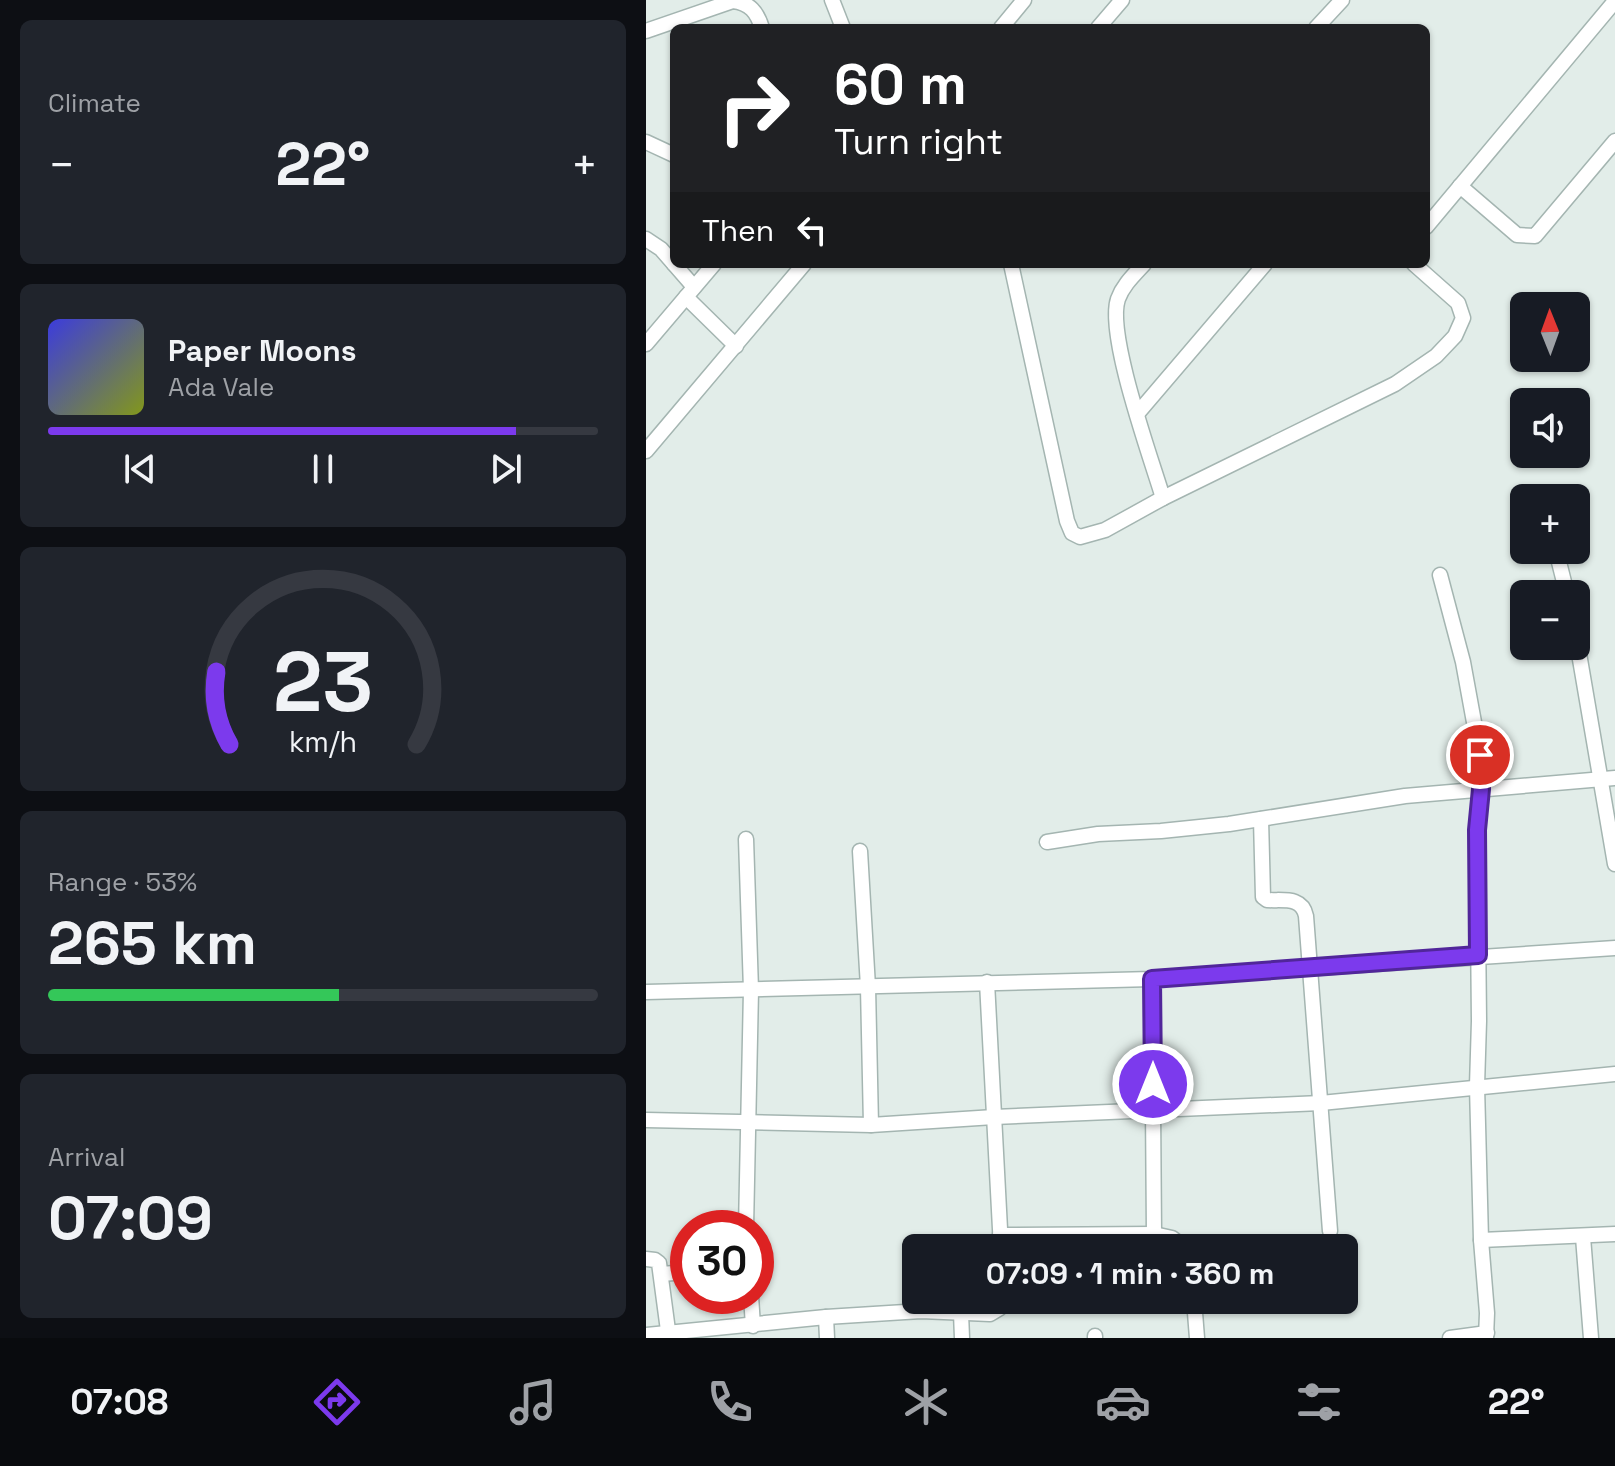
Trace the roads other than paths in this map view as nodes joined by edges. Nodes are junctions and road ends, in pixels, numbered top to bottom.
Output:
1 (832, 0) edge
2 (1024, 0) edge
3 (1122, 0) edge
4 (1342, 0) edge
5 (1615, 1) edge
6 (760, 24) edge
7 (841, 24) edge
8 (1004, 24) edge
9 (1101, 24) edge
10 (1320, 24) edge
11 (646, 31) edge
12 (1615, 141) edge
13 (646, 142) edge
14 (670, 152) edge
15 (1460, 186) junction
16 (1430, 222) edge
17 (646, 239) edge
18 (670, 259) edge
19 (676, 268) edge
20 (711, 268) edge
21 (801, 268) edge
22 (1015, 268) edge
23 (1141, 268) edge
24 (1262, 268) edge
25 (1419, 268) edge
26 (690, 292) junction
27 (646, 344) edge
28 (736, 346) junction
29 (1137, 414) junction
30 (646, 451) edge
31 (1163, 498) junction
32 (1440, 575) dead end
33 (1582, 660) edge
34 (1609, 778) edge
35 (1481, 789) junction
36 (1261, 819) junction
37 (746, 839) dead end
38 (1047, 842) dead end
39 (860, 851) dead end
40 (1615, 864) edge
41 (1615, 948) edge
42 (1478, 955) junction
43 (1311, 967) junction
44 (1152, 979) junction
45 (987, 982) junction
46 (868, 987) junction
47 (751, 990) junction
48 (646, 992) edge
49 (1615, 1074) edge
50 (1477, 1086) junction
51 (1321, 1103) junction
52 (1153, 1110) junction
53 (994, 1117) junction
54 (646, 1120) edge
55 (749, 1123) junction
56 (871, 1125) junction
57 (746, 1210) edge
58 (1330, 1231) dead end
59 (1000, 1234) edge
60 (1154, 1234) edge
61 (1615, 1234) edge
62 (1583, 1237) junction
63 (1481, 1240) junction
64 (646, 1259) edge
65 (670, 1273) edge
66 (661, 1274) junction
67 (902, 1312) edge
68 (752, 1314) edge
69 (961, 1314) edge
70 (1195, 1314) edge
71 (826, 1317) junction
72 (753, 1326) junction
73 (646, 1335) edge
74 (669, 1335) edge
75 (1486, 1336) edge
76 (827, 1338) edge
77 (962, 1338) edge
78 (1197, 1338) edge
79 (1450, 1338) edge
80 (1591, 1338) edge

1 - 7 street
2 - 8 street
3 - 9 street
4 - 10 street
5 - 15 street
6 - 11 street
12 - 15 street
13 - 14 street
15 - 16 street
17 - 18 street
19 - 26 street
20 - 26 street
21 - 28 street
22 - 31 street
23 - 29 street
24 - 29 street
25 - 31 street
26 - 27 street
26 - 28 street
28 - 30 street
29 - 31 street
32 - 35 street
33 - 34 street
34 - 35 street
34 - 40 street
35 - 36 street
35 - 42 street
36 - 38 street
36 - 43 street
37 - 47 street
39 - 46 street
41 - 42 street
42 - 43 street
42 - 50 street
43 - 44 street
43 - 51 street
44 - 45 street
44 - 52 street
45 - 46 street
45 - 53 street
46 - 47 street
46 - 56 street
47 - 48 street
47 - 55 street
49 - 50 street
50 - 51 street
50 - 63 street
51 - 52 street
51 - 58 street
52 - 53 street
52 - 60 street
53 - 56 street
53 - 59 street
54 - 55 street
55 - 56 street
55 - 57 street
61 - 62 street
62 - 63 street
62 - 80 street
63 - 75 street
64 - 66 street
65 - 66 street
66 - 74 street
67 - 71 street
68 - 72 street
69 - 77 street
70 - 78 street
71 - 72 street
71 - 76 street
72 - 74 street
73 - 74 street
75 - 79 street

